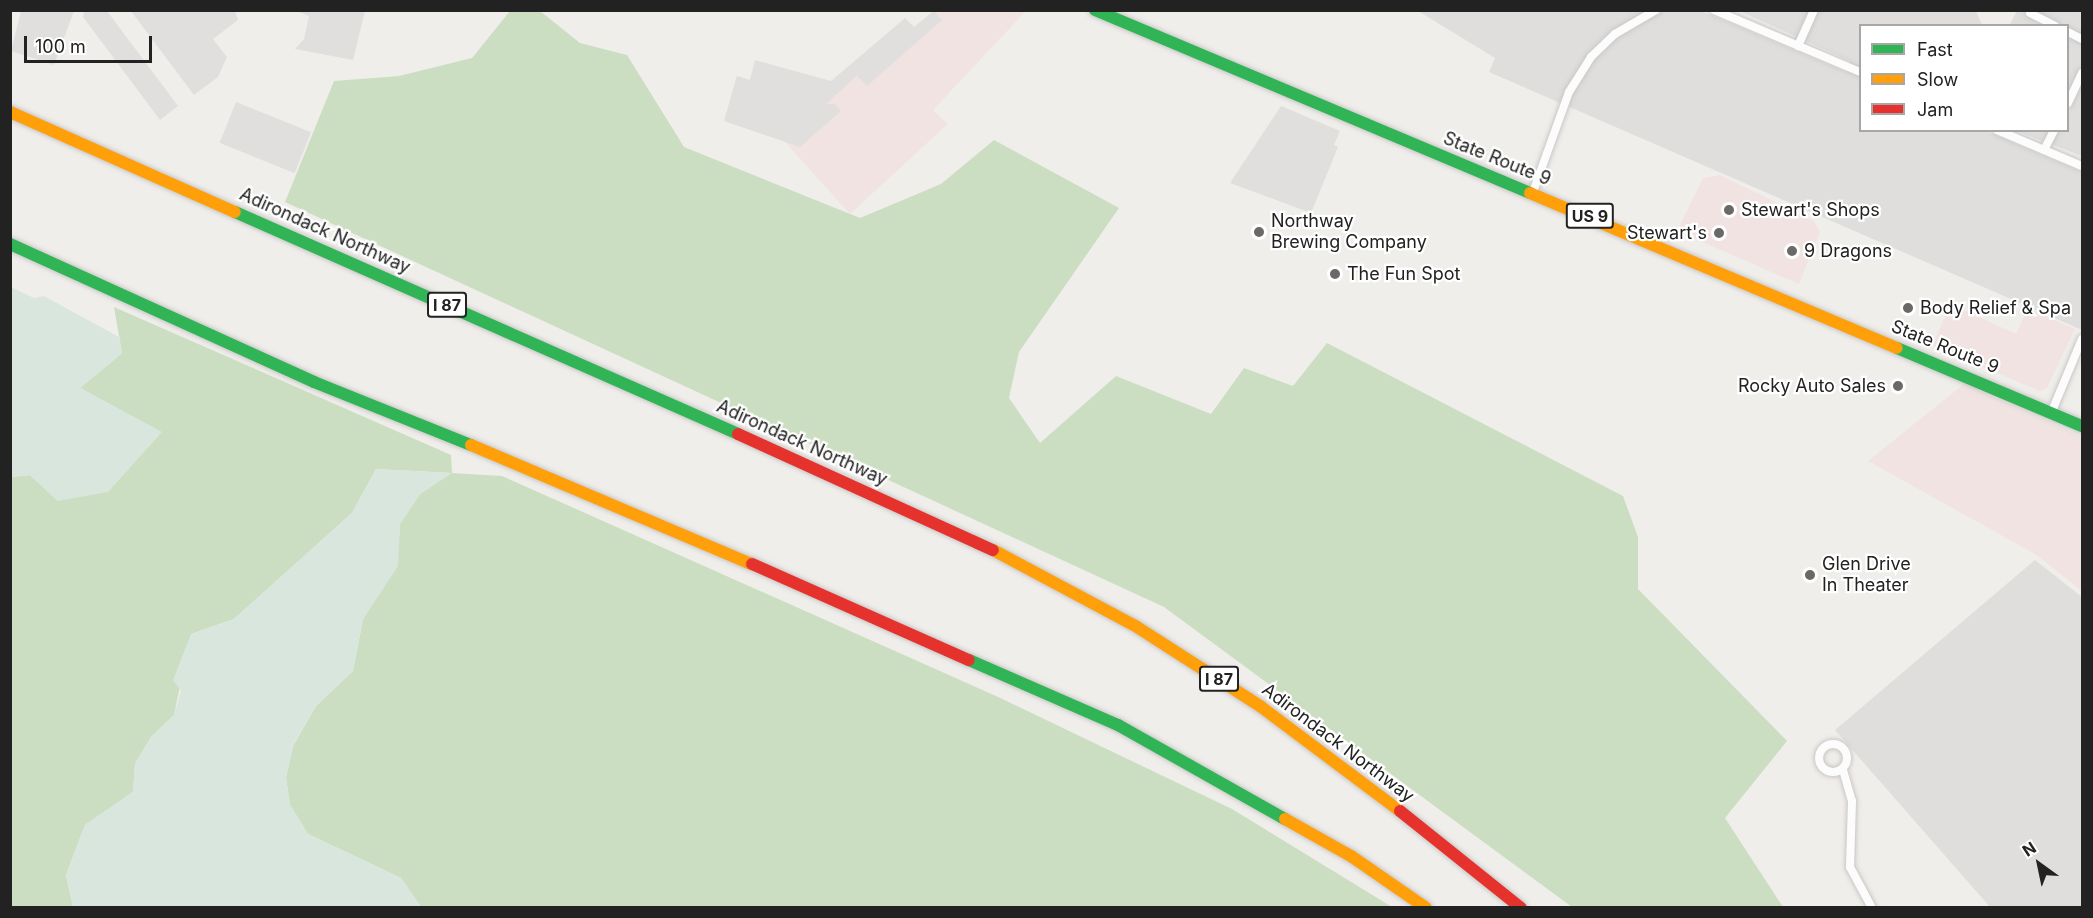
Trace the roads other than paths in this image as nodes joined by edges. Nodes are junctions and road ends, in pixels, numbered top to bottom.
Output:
1 (1095, 10) edge
2 (1656, 10) edge
3 (1714, 10) edge
4 (1814, 10) edge
5 (2030, 13) dead end
6 (2051, 24) edge
7 (1798, 46) junction
8 (1859, 72) edge
9 (2082, 74) edge
10 (2069, 99) edge
11 (10, 112) edge
12 (2002, 132) edge
13 (2053, 132) edge
14 (2044, 150) junction
15 (2082, 166) edge
16 (1533, 192) junction
17 (10, 244) edge
18 (2082, 339) edge
19 (2052, 411) junction
20 (2082, 426) edge
21 (1843, 770) dead end
22 (1426, 908) edge
23 (1521, 908) edge
24 (1872, 908) edge

1 - 16 main road, State Route 9 / US 9
2 - 16 street
3 - 7 street
4 - 7 street
5 - 6 street
7 - 8 street
9 - 10 street
11 - 23 main road, Adirondack Northway / I 87
12 - 14 street
13 - 14 street
14 - 15 street
16 - 19 main road, State Route 9 / US 9
17 - 22 main road
18 - 19 street
19 - 20 main road, State Route 9 / US 9
21 - 24 street

